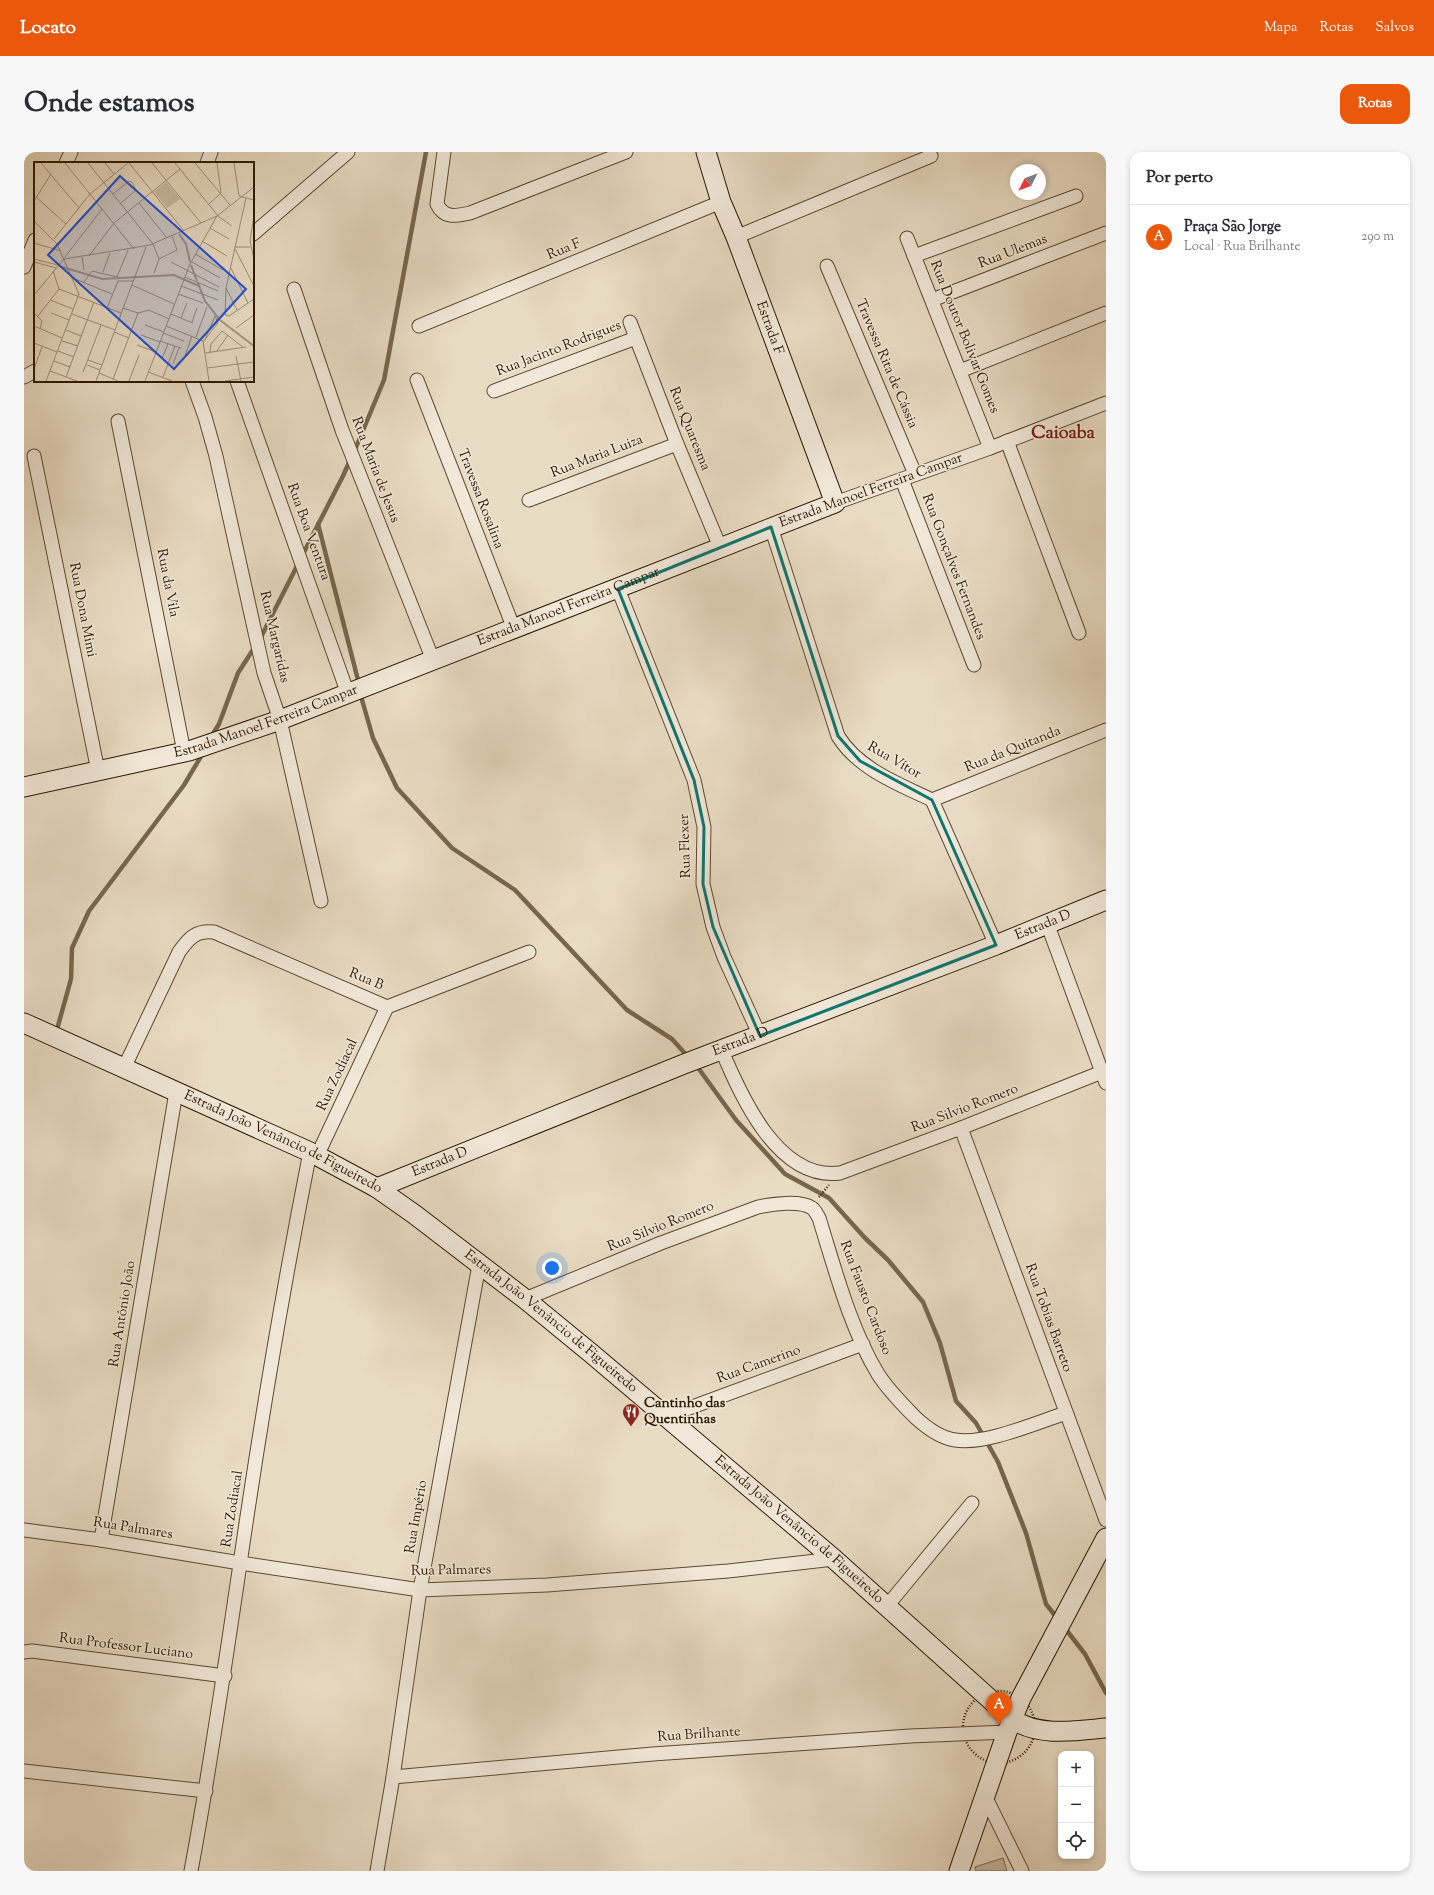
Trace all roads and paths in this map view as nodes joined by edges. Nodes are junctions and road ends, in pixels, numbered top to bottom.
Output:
1 (71, 152) edge
2 (211, 152) edge
3 (348, 152) edge
4 (444, 152) edge
5 (626, 152) edge
6 (706, 152) edge
7 (931, 156) dead end
8 (66, 162) edge
9 (207, 162) edge
10 (1076, 196) dead end
11 (721, 202) junction
12 (254, 233) edge
13 (1106, 233) edge
14 (736, 237) junction
15 (907, 238) dead end
16 (34, 242) edge
17 (914, 256) junction
18 (827, 266) dead end
19 (24, 267) edge
20 (294, 289) dead end
21 (932, 300) junction
22 (1106, 313) edge
23 (630, 322) dead end
24 (419, 326) dead end
25 (636, 338) junction
26 (960, 371) junction
27 (34, 372) edge
28 (24, 377) edge
29 (417, 380) dead end
30 (192, 382) edge
31 (236, 382) edge
32 (494, 391) dead end
33 (1106, 402) edge
34 (118, 421) dead end
35 (1007, 441) junction
36 (677, 444) junction
37 (990, 448) junction
38 (34, 456) dead end
39 (915, 474) junction
40 (902, 480) junction
41 (529, 500) dead end
42 (835, 503) junction
43 (772, 527) junction
44 (720, 547) junction
45 (618, 589) junction
46 (514, 629) junction
47 (1078, 634) dead end
48 (433, 660) junction
49 (974, 665) dead end
50 (348, 694) junction
51 (280, 720) junction
52 (1106, 730) edge
53 (187, 751) junction
54 (98, 771) junction
55 (24, 787) edge
56 (932, 800) junction
57 (1106, 900) edge
58 (321, 901) dead end
59 (1047, 923) junction
60 (996, 945) junction
61 (529, 952) dead end
62 (387, 1006) junction
63 (24, 1023) edge
64 (760, 1036) junction
65 (717, 1053) junction
66 (124, 1068) junction
67 (1104, 1078) edge
68 (176, 1092) junction
69 (961, 1128) junction
70 (314, 1154) junction
71 (827, 1187) dead end
72 (377, 1188) junction
73 (814, 1205) junction
74 (479, 1265) junction
75 (525, 1299) junction
76 (863, 1344) junction
77 (1066, 1413) junction
78 (666, 1417) junction
79 (972, 1503) dead end
80 (1106, 1520) edge
81 (24, 1530) edge
82 (1106, 1538) edge
83 (101, 1540) junction
84 (834, 1559) junction
85 (240, 1563) junction
86 (420, 1590) junction
87 (887, 1606) junction
88 (24, 1652) edge
89 (224, 1676) junction
90 (1010, 1725) junction
91 (1106, 1728) edge
92 (24, 1771) edge
93 (393, 1777) junction
94 (206, 1791) junction
95 (985, 1796) junction
96 (191, 1871) edge
97 (377, 1871) edge
98 (959, 1871) edge
99 (1022, 1871) edge

1 - 8 street
2 - 9 street
3 - 12 street
4 - 5 street
6 - 11 street, Estrada F
7 - 14 street
10 - 17 street
11 - 14 street, Estrada F
11 - 24 street, Rua F
13 - 21 street, Rua Ulemas
14 - 42 street, Estrada F
15 - 17 street, Rua Doutor Bolivar Gomes
16 - 19 street
17 - 21 street, Rua Doutor Bolivar Gomes
18 - 39 street, Travessa Rita de Cássia
20 - 48 street, Rua Maria de Jesus
21 - 26 street, Rua Doutor Bolivar Gomes
22 - 26 street
23 - 25 street, Rua Quaresma
25 - 32 street, Rua Jacinto Rodrigues
25 - 36 street, Rua Quaresma
26 - 37 street, Rua Doutor Bolivar Gomes
27 - 28 street
29 - 46 street, Travessa Rosalina
30 - 51 street, Rua Margaridas
31 - 50 street, Rua Boa Ventura
33 - 35 street, Estrada Manoel Ferreira Campar
34 - 53 street, Rua da Vila
35 - 37 street, Estrada Manoel Ferreira Campar
35 - 47 street
36 - 41 street, Rua Maria Luiza
36 - 44 street, Rua Quaresma
37 - 39 street, Estrada Manoel Ferreira Campar
38 - 54 street, Rua Dona Mimi
39 - 40 street, Estrada Manoel Ferreira Campar
40 - 42 street, Estrada Manoel Ferreira Campar
40 - 49 street, Rua Gonçalves Fernandes
42 - 43 street, Estrada Manoel Ferreira Campar
43 - 44 street, Estrada Manoel Ferreira Campar
43 - 56 street, Rua Vítor
44 - 45 street, Estrada Manoel Ferreira Campar
45 - 46 street, Estrada Manoel Ferreira Campar
45 - 64 street, Rua Flexer
46 - 48 street, Estrada Manoel Ferreira Campar
48 - 50 street, Estrada Manoel Ferreira Campar
50 - 51 street, Estrada Manoel Ferreira Campar
51 - 53 street, Estrada Manoel Ferreira Campar
51 - 58 street, Rua Margaridas
52 - 56 street, Rua da Quitanda
53 - 54 street, Estrada Manoel Ferreira Campar
54 - 55 street, Estrada Manoel Ferreira Campar
56 - 60 street
57 - 59 street, Estrada D
59 - 60 street, Estrada D
59 - 67 street
60 - 64 street, Estrada D
61 - 62 street, Rua B
62 - 66 street, Rua B
62 - 70 street, Rua Zodiacal
63 - 66 street, Estrada João Venâncio de Figueiredo
64 - 65 street, Estrada D
65 - 69 street, Rua Silvio Romero
65 - 72 street, Estrada D
66 - 68 street, Estrada João Venâncio de Figueiredo
67 - 69 street, Rua Silvio Romero
68 - 70 street, Estrada João Venâncio de Figueiredo
68 - 83 street, Rua Antônio João
69 - 77 street, Rua Tobias Barreto
70 - 72 street, Estrada João Venâncio de Figueiredo
70 - 85 street, Rua Zodiacal
71 - 73 path
72 - 74 street, Estrada João Venâncio de Figueiredo
73 - 75 street, Rua Silvio Romero
73 - 76 street, Rua Fausto Cardoso
74 - 75 street, Estrada João Venâncio de Figueiredo
74 - 86 street, Rua Império
75 - 78 street, Estrada João Venâncio de Figueiredo
76 - 77 street, Rua Fausto Cardoso
76 - 78 street, Rua Camerino
77 - 80 street, Rua Tobias Barreto
78 - 84 street, Estrada João Venâncio de Figueiredo
79 - 87 street
81 - 83 street, Rua Palmares
82 - 90 street
83 - 85 street, Rua Palmares
84 - 86 street, Rua Palmares
84 - 87 street, Estrada João Venâncio de Figueiredo
85 - 86 street, Rua Palmares
85 - 89 street, Rua Zodiacal
86 - 93 street, Rua Império
87 - 90 street, Estrada João Venâncio de Figueiredo
88 - 89 street, Rua Professor Luciano
89 - 94 street, Rua Zodiacal
90 - 91 street, Estrada João Venâncio de Figueiredo
90 - 93 street, Rua Brilhante
90 - 95 street
92 - 94 street
93 - 97 street, Rua Império
94 - 96 street, Rua Zodiacal
95 - 98 street
95 - 99 street

